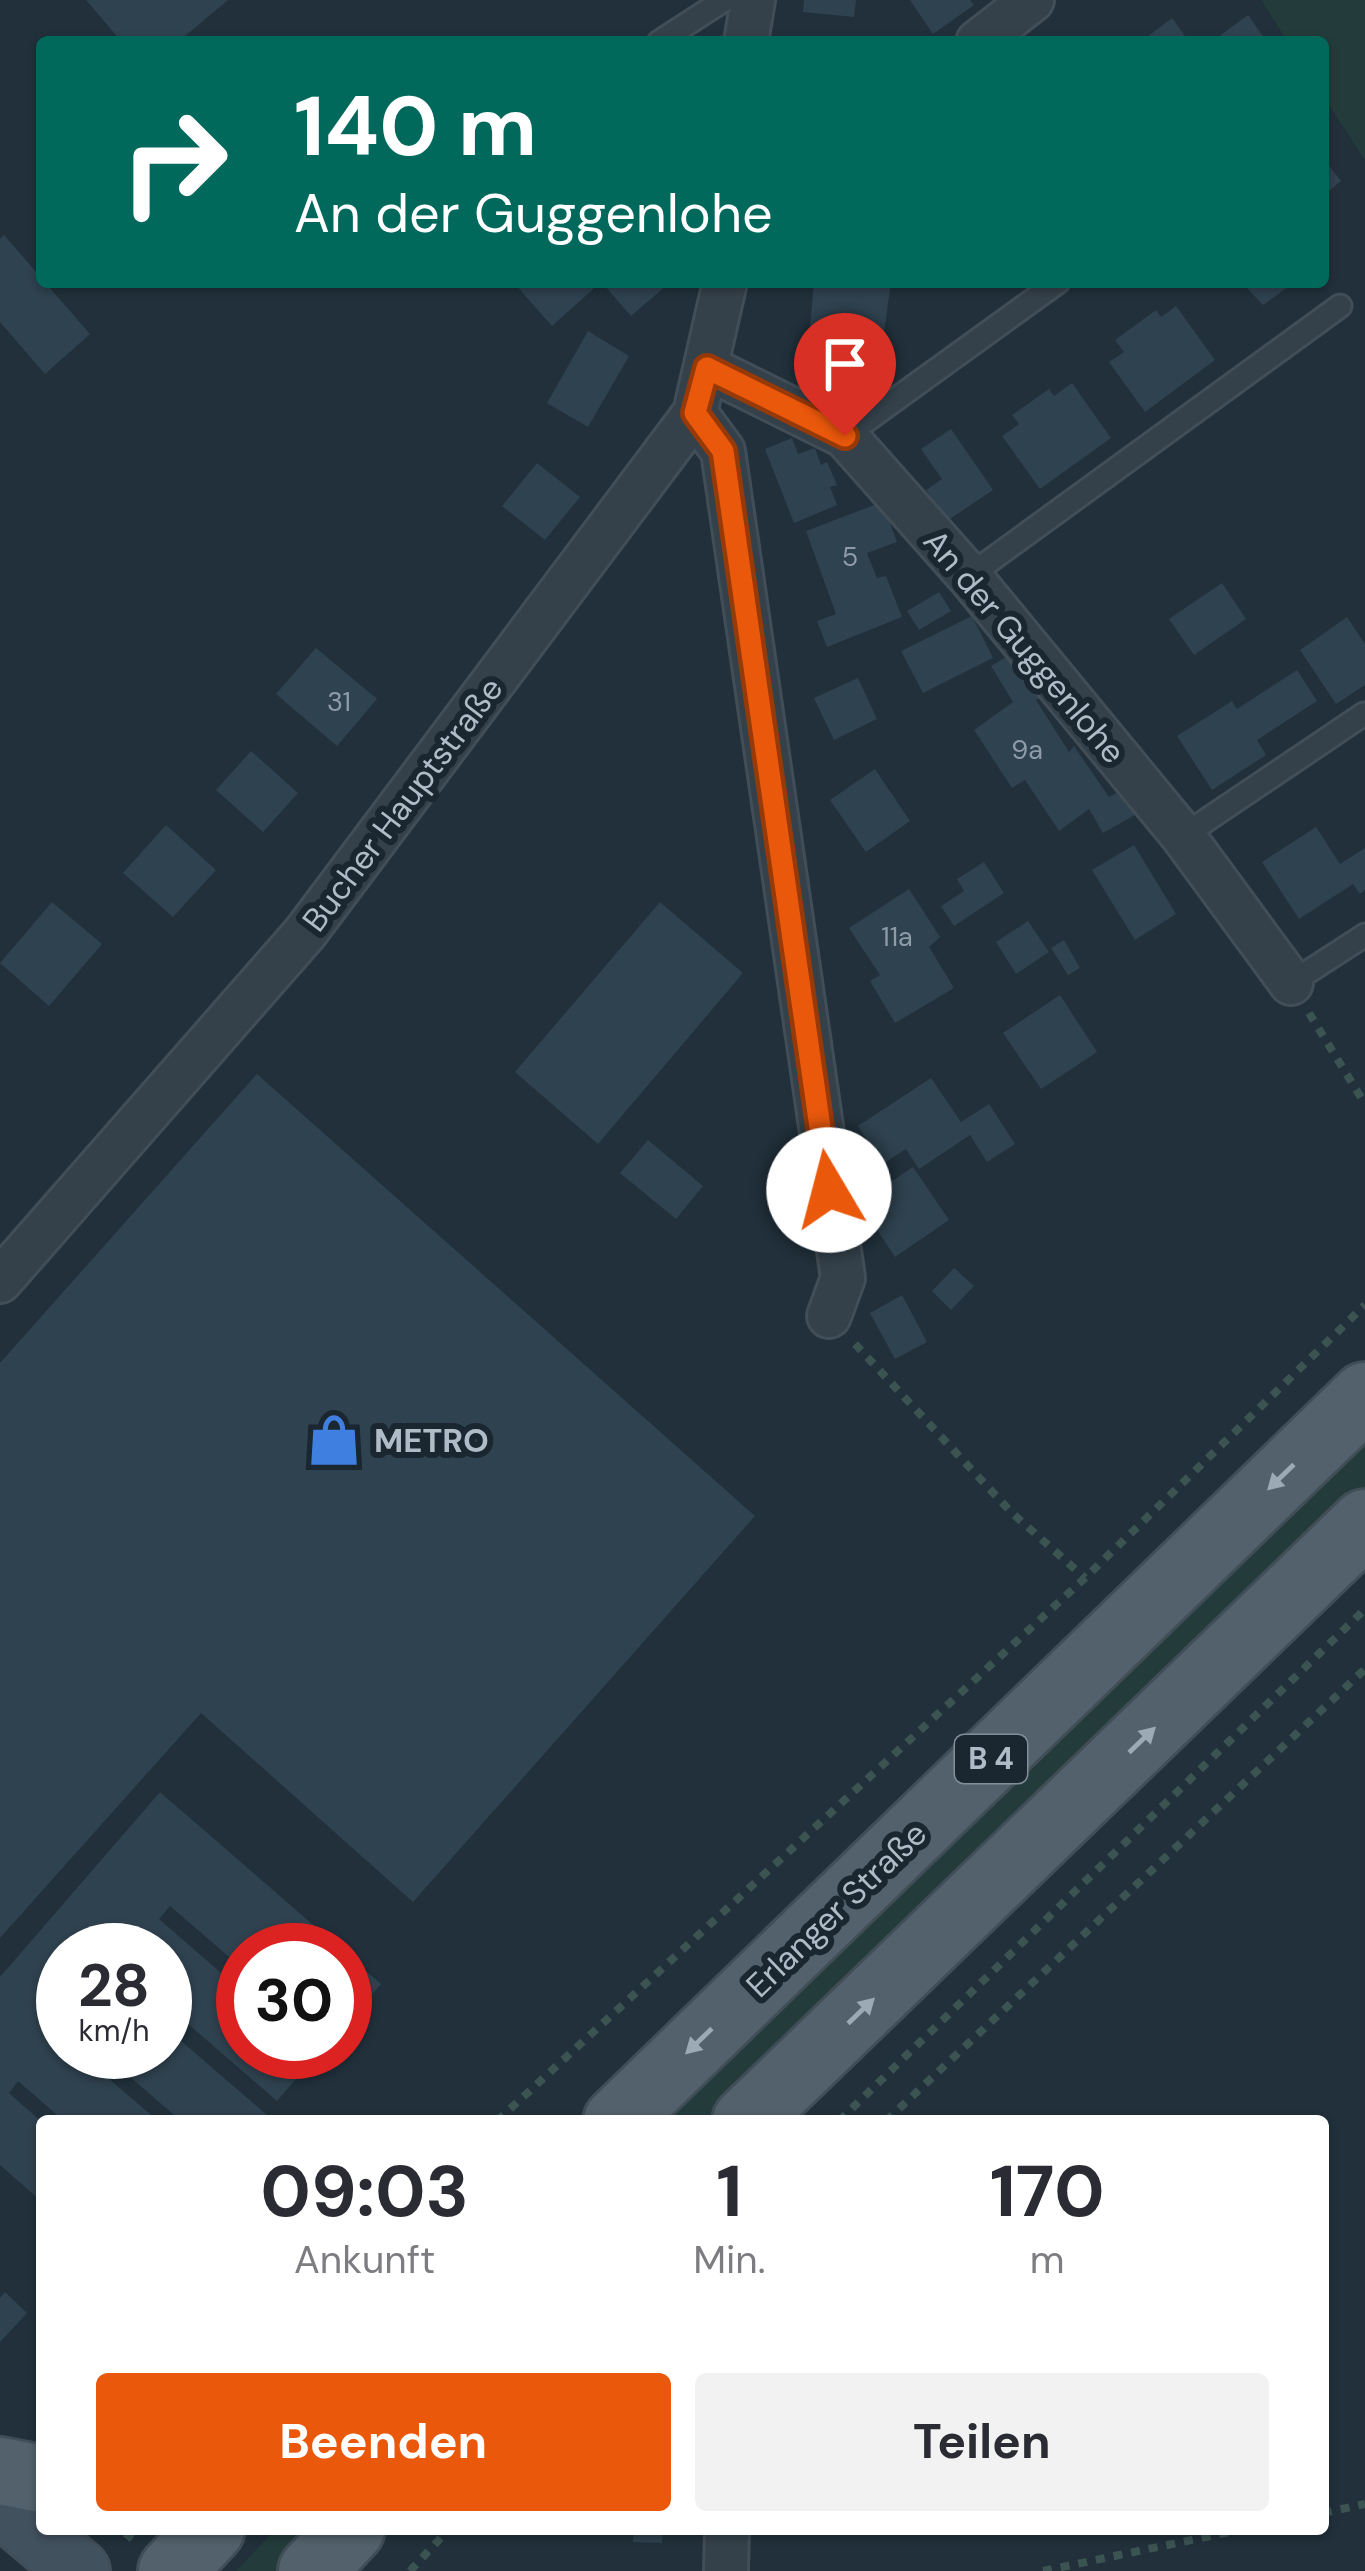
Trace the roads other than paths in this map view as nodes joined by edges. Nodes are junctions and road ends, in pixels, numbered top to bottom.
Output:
1 (724, 0) edge
2 (753, 0) edge
3 (1032, 0) edge
4 (668, 36) edge
5 (747, 36) edge
6 (986, 36) edge
7 (724, 288) edge
8 (1050, 288) edge
9 (1340, 306) dead end
10 (707, 368) junction
11 (695, 413) junction
12 (845, 436) junction
13 (969, 577) junction
14 (1364, 714) edge
15 (1183, 836) junction
16 (1365, 935) edge
17 (1291, 983) joint
18 (0, 1281) edge
19 (829, 1316) road end
20 (1365, 1396) edge
21 (1365, 1523) edge
22 (623, 2115) edge
23 (752, 2115) edge
24 (0, 2471) edge
25 (36, 2478) edge
26 (0, 2504) edge
27 (36, 2535) edge
28 (37, 2535) edge
29 (195, 2535) edge
30 (346, 2535) edge
31 (727, 2535) edge
32 (148, 2552) edge
33 (79, 2571) edge
34 (312, 2571) edge
35 (726, 2571) edge

1 - 4 lane
2 - 5 street
3 - 6 street
7 - 10 street, Bucher Hauptstraße
8 - 12 lane
9 - 13 lane
10 - 11 street, Bucher Hauptstraße
10 - 12 street, An der Guggenlohe
11 - 18 street, Bucher Hauptstraße
11 - 19 street
12 - 13 street, An der Guggenlohe
13 - 15 street, An der Guggenlohe
14 - 15 lane
15 - 17 street, An der Guggenlohe
16 - 17 lane
20 -> 22 main road, Erlanger Straße / B 4
23 -> 21 main road, B 4
24 - 25 main road
26 - 27 street
28 - 33 street
29 - 32 main road
30 - 34 main road
31 - 35 street

